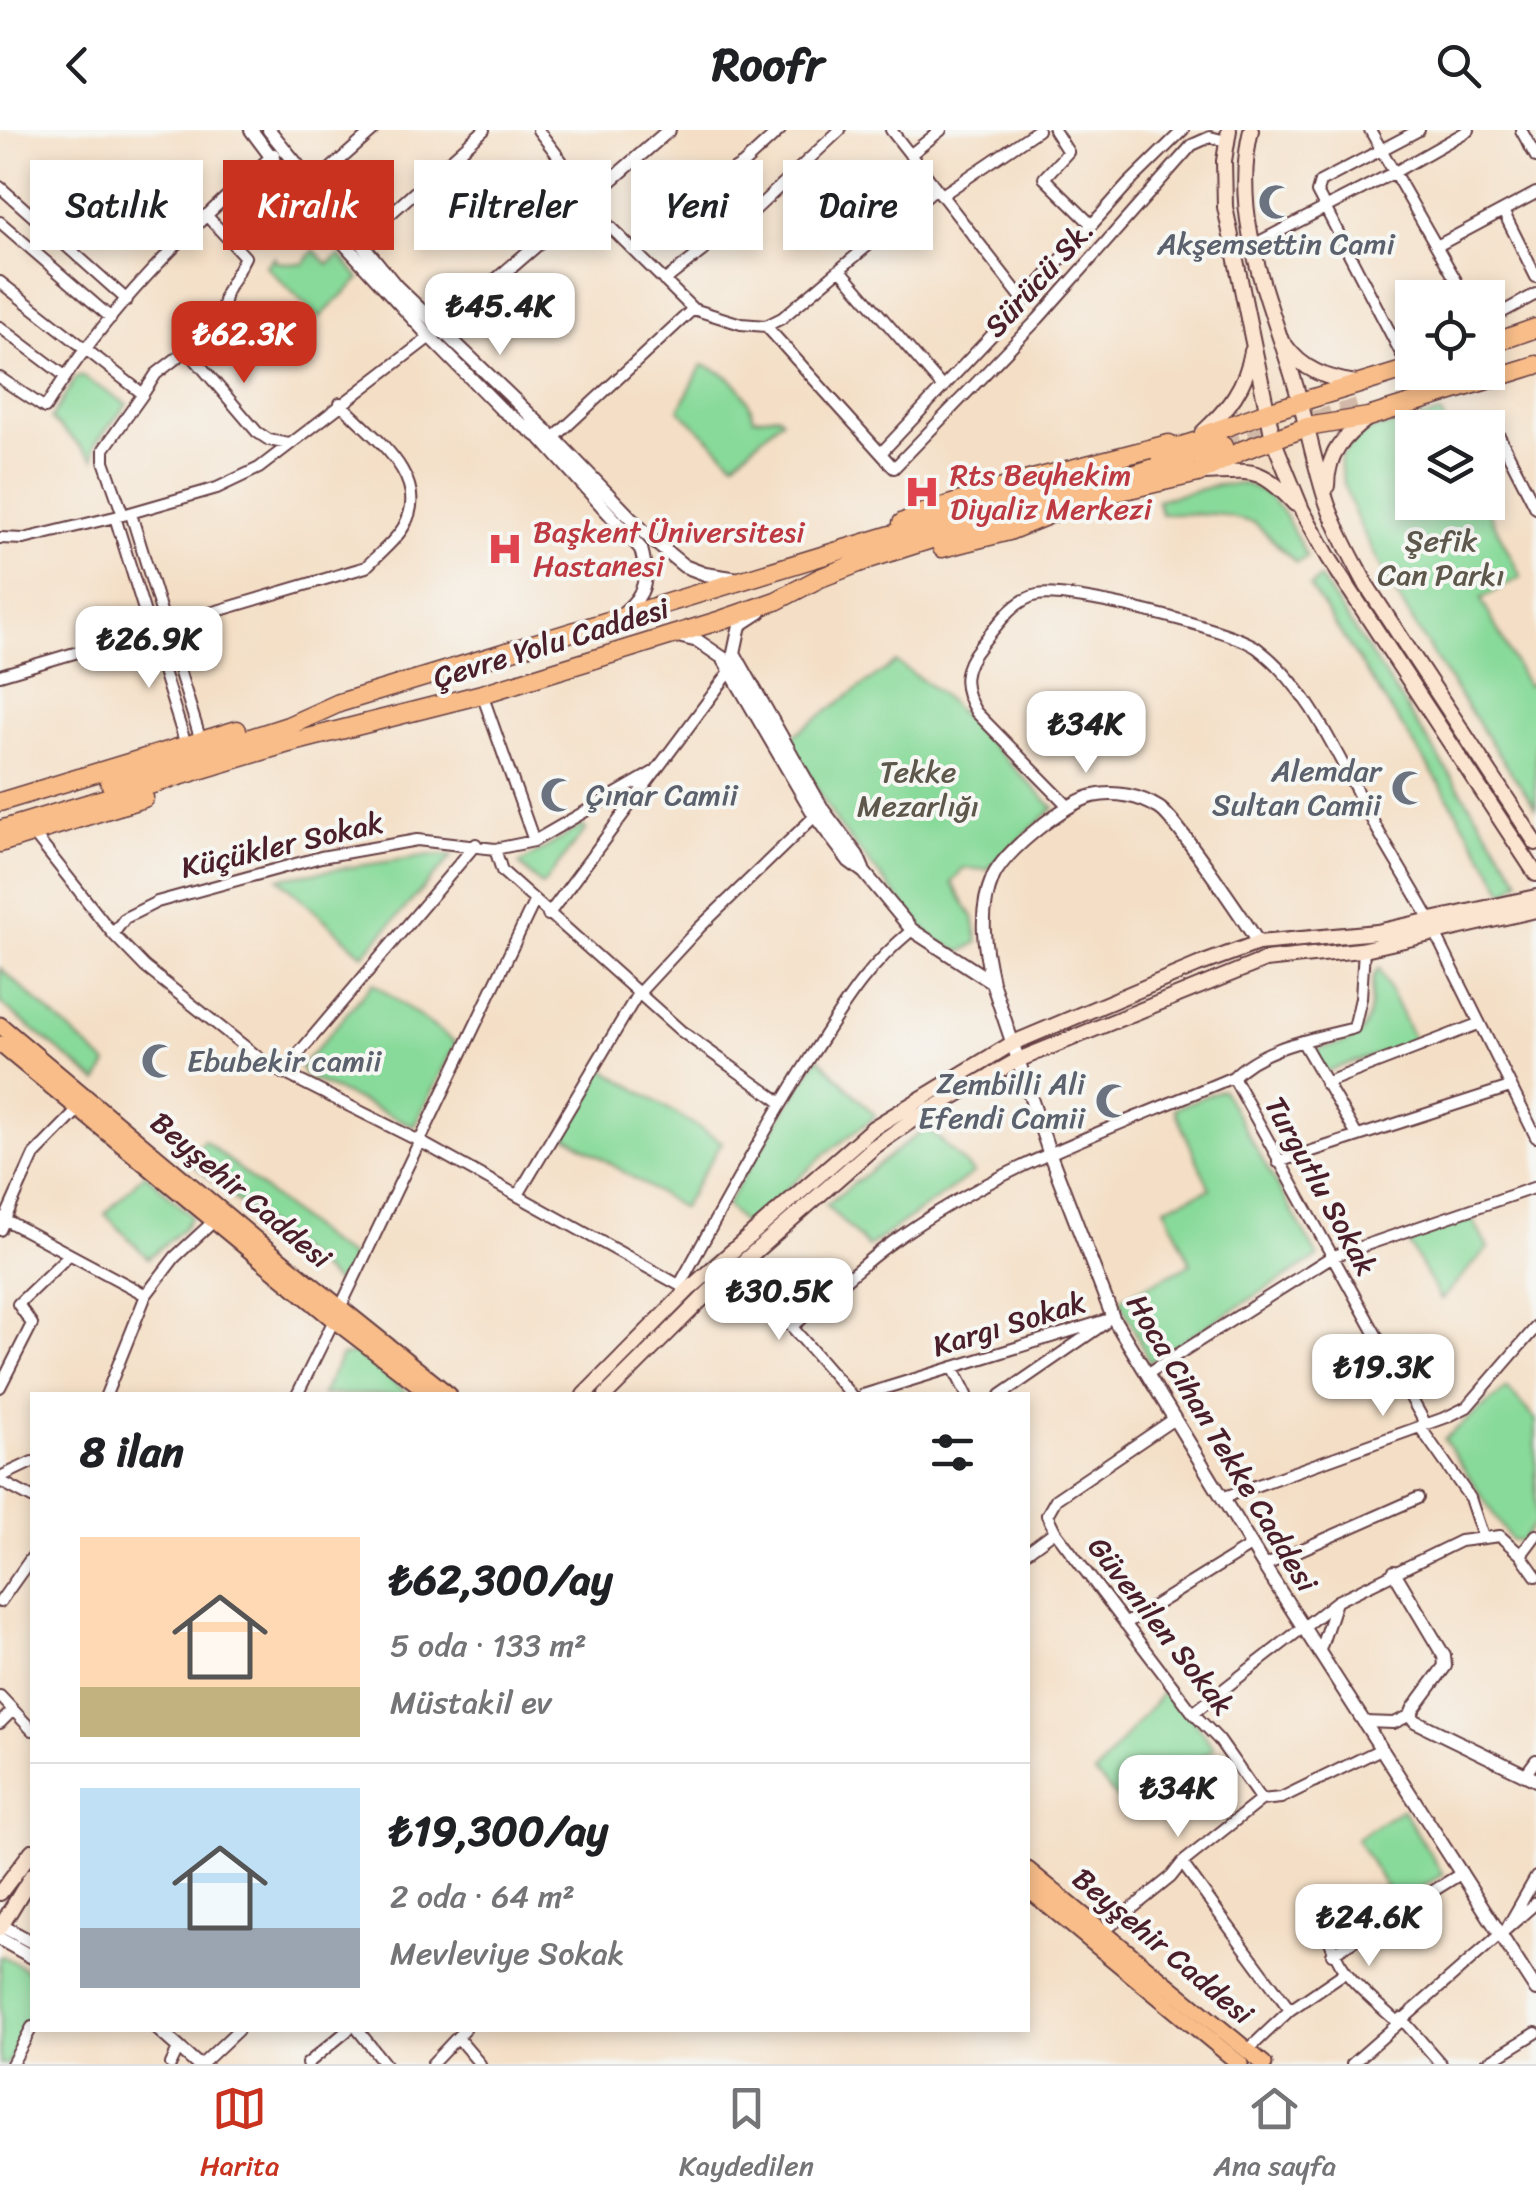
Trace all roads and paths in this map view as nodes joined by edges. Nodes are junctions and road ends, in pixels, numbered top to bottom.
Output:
1 (251, 130) edge
2 (269, 130) edge
3 (374, 130) edge
4 (484, 130) edge
5 (538, 130) edge
6 (670, 130) edge
7 (780, 130) edge
8 (840, 130) edge
9 (890, 130) edge
10 (941, 130) edge
11 (1038, 130) edge
12 (1054, 130) edge
13 (1159, 130) edge
14 (1250, 130) edge
15 (1370, 130) edge
16 (1419, 130) edge
17 (1469, 130) edge
18 (1521, 130) edge
19 (1180, 131) edge
20 (1209, 133) edge
21 (1227, 136) edge
22 (1167, 143) junction
23 (1192, 145) junction
24 (282, 147) junction
25 (1382, 151) junction
26 (910, 155) junction
27 (270, 157) junction
28 (1536, 157) edge
29 (292, 160) edge
30 (340, 160) edge
31 (561, 160) edge
32 (748, 160) edge
33 (1395, 172) junction
34 (611, 180) edge
35 (0, 187) edge
36 (939, 192) junction
37 (1536, 193) edge
38 (1326, 208) junction
39 (394, 211) edge
40 (1503, 211) junction
41 (206, 215) junction
42 (0, 222) edge
43 (1091, 224) junction
44 (611, 228) edge
45 (1251, 246) junction
46 (1438, 246) junction
47 (366, 250) edge
48 (530, 250) edge
49 (840, 269) junction
50 (1536, 276) edge
51 (664, 280) junction
52 (1456, 280) edge
53 (0, 282) edge
54 (1536, 294) edge
55 (127, 300) junction
56 (1024, 302) junction
57 (692, 309) junction
58 (1505, 311) edge
59 (110, 318) junction
60 (766, 326) junction
61 (0, 327) edge
62 (1536, 331) edge
63 (434, 334) junction
64 (1278, 334) junction
65 (1395, 338) edge
66 (1253, 340) junction
67 (1505, 341) edge
68 (84, 348) junction
69 (188, 350) junction
70 (1536, 362) edge
71 (1505, 368) edge
72 (64, 376) junction
73 (0, 378) edge
74 (1395, 378) edge
75 (944, 388) junction
76 (1404, 390) edge
77 (143, 394) junction
78 (1363, 399) junction
79 (1300, 402) junction
80 (340, 403) junction
81 (1267, 412) junction
82 (1307, 427) junction
83 (554, 438) junction
84 (1196, 438) junction
85 (1273, 439) junction
86 (290, 444) junction
87 (1505, 447) edge
88 (881, 454) junction
89 (1198, 473) junction
90 (1327, 501) junction
91 (1536, 508) edge
92 (123, 515) junction
93 (1304, 515) junction
94 (0, 538) edge
95 (857, 546) junction
96 (820, 578) junction
97 (741, 580) junction
98 (776, 602) junction
99 (612, 622) junction
100 (165, 624) junction
101 (150, 629) junction
102 (656, 640) junction
103 (731, 670) junction
104 (0, 676) edge
105 (482, 694) junction
106 (340, 703) junction
107 (349, 730) junction
108 (194, 743) junction
109 (657, 770) junction
110 (0, 802) edge
111 (1069, 807) junction
112 (815, 816) junction
113 (0, 818) edge
114 (0, 830) edge
115 (32, 833) junction
116 (534, 842) junction
117 (0, 843) edge
118 (1536, 843) edge
119 (476, 844) junction
120 (495, 849) junction
121 (864, 872) junction
122 (1536, 874) edge
123 (1536, 897) edge
124 (534, 902) junction
125 (1536, 910) edge
126 (548, 915) junction
127 (1433, 928) junction
128 (912, 930) junction
129 (113, 934) junction
130 (1258, 943) junction
131 (1364, 949) junction
132 (992, 982) junction
133 (638, 995) junction
134 (0, 1024) edge
135 (1478, 1024) junction
136 (1302, 1042) junction
137 (1014, 1043) junction
138 (0, 1044) edge
139 (1018, 1060) junction
140 (282, 1073) junction
141 (1234, 1077) junction
142 (1325, 1083) junction
143 (1510, 1087) junction
144 (782, 1102) junction
145 (79, 1109) junction
146 (1356, 1134) junction
147 (1536, 1137) edge
148 (419, 1141) junction
149 (1049, 1152) junction
150 (1278, 1162) junction
151 (1536, 1188) edge
152 (518, 1195) junction
153 (214, 1221) junction
154 (2, 1222) edge
155 (69, 1255) junction
156 (1331, 1258) junction
157 (735, 1268) junction
158 (684, 1287) junction
159 (146, 1295) junction
160 (337, 1314) junction
161 (1113, 1318) junction
162 (792, 1327) junction
163 (1536, 1327) edge
164 (953, 1367) junction
165 (1147, 1374) junction
166 (0, 1386) edge
167 (107, 1392) edge
168 (298, 1392) edge
169 (428, 1392) edge
170 (445, 1392) edge
171 (587, 1392) edge
172 (609, 1392) edge
173 (848, 1392) edge
174 (873, 1392) edge
175 (966, 1392) edge
176 (1005, 1392) edge
177 (1174, 1419) junction
178 (1422, 1425) junction
179 (30, 1463) edge
180 (0, 1479) edge
181 (30, 1497) edge
182 (1222, 1498) junction
183 (1418, 1498) dead end
184 (1055, 1531) junction
185 (1536, 1535) edge
186 (1482, 1537) junction
187 (1252, 1545) junction
188 (1030, 1550) edge
189 (1521, 1555) junction
190 (30, 1560) edge
191 (1264, 1566) junction
192 (1394, 1572) junction
193 (1536, 1576) edge
194 (1336, 1601) junction
195 (0, 1602) edge
196 (1125, 1624) junction
197 (1305, 1627) junction
198 (1320, 1650) junction
199 (0, 1696) edge
200 (13, 1710) junction
201 (1193, 1713) junction
202 (1411, 1715) junction
203 (1364, 1722) junction
204 (0, 1723) edge
205 (30, 1728) edge
206 (1381, 1749) junction
207 (1536, 1760) edge
208 (1530, 1778) edge
209 (1262, 1800) junction
210 (30, 1854) edge
211 (1182, 1863) junction
212 (1030, 1872) edge
213 (1462, 1873) junction
214 (30, 1877) edge
215 (1536, 1877) edge
216 (1030, 1891) edge
217 (0, 1893) edge
218 (1536, 1903) edge
219 (1324, 1924) dead end
220 (0, 1926) edge
221 (1103, 1932) junction
222 (1502, 1936) junction
223 (0, 1939) edge
224 (30, 1941) edge
225 (1332, 1954) junction
226 (30, 1956) edge
227 (1344, 1973) junction
228 (1536, 1990) edge
229 (1290, 2010) junction
230 (1399, 2020) junction
231 (30, 2031) edge
232 (161, 2032) edge
233 (236, 2032) edge
234 (346, 2032) edge
235 (360, 2032) edge
236 (1536, 2033) edge
237 (460, 2034) edge
238 (179, 2047) junction
239 (1243, 2058) edge
240 (12, 2064) edge
241 (171, 2064) edge
242 (199, 2064) edge
243 (307, 2064) edge
244 (385, 2064) edge
245 (432, 2064) edge
246 (480, 2064) edge
247 (1264, 2064) edge
248 (1352, 2064) edge
249 (1441, 2064) edge
250 (1485, 2064) edge

1 - 27 street
2 - 24 street
3 - 30 street
4 - 39 street
5 - 31 street
6 - 34 street
7 - 32 street
8 - 51 street
9 - 26 street
10 - 26 street
11 - 36 street
12 - 43 street
13 - 22 street
14 - 45 main road
15 - 25 street
16 - 25 street
17 - 33 street
18 - 28 street
19 - 22 street, Sürücü Sk.
19 - 23 street
20 - 21 street, Sürücü Sk.
20 - 23 street, Sürücü Sk.
21 - 66 main road
22 - 43 street, Sürücü Sk.
23 - 88 street, Sürücü Sk.
24 - 27 street
24 - 29 street
25 - 33 street
25 - 38 street
26 - 36 street
27 - 41 street
27 - 63 street
33 - 38 street
33 - 46 street
35 - 55 street
36 - 49 street
36 - 56 street
37 - 40 street
38 - 45 street
38 - 65 street
40 - 46 street
40 - 50 street
41 - 55 street
41 - 69 street
42 - 59 street
43 - 56 street, Sürücü Sk.
44 - 51 street
45 - 64 main road
46 - 52 street
47 - 63 street
48 - 63 street
49 - 60 street
49 - 75 street
51 - 57 street
53 - 68 street
54 - 58 street
55 - 59 street
56 - 75 street, Sürücü Sk.
57 - 60 street
57 - 83 street
59 - 68 street
60 - 88 street
61 - 72 street
62 - 67 highway
63 - 80 street
63 - 83 street
63 - 99 street
64 - 78 main road
64 - 79 main road
66 - 81 main road
66 - 84 main road
68 - 72 street
68 - 77 street
69 - 77 street
69 - 86 street
70 - 71 highway
70 - 78 highway
72 - 73 street
74 - 78 highway
75 - 88 street, Sürücü Sk.
76 - 78 highway
77 - 92 street
78 - 79 highway
78 - 82 highway
78 - 90 main road
79 - 81 highway
79 - 82 main road
80 - 86 street
80 - 100 street
81 - 84 highway
81 - 85 main road
82 - 85 highway
82 - 90 main road
83 - 97 street
84 - 95 highway
85 - 89 highway
85 - 93 main road
86 - 92 street
87 - 91 street
89 - 93 main road
89 - 96 highway
90 - 118 main road
92 - 94 street
92 - 100 street
92 - 101 street
93 - 122 main road
95 - 96 highway, Çevre Yolu Caddesi
95 - 97 highway, Çevre Yolu Caddesi
96 - 98 highway, Çevre Yolu Caddesi
97 - 99 highway, Çevre Yolu Caddesi
98 - 102 highway, Çevre Yolu Caddesi
98 - 121 street
99 - 106 highway, Çevre Yolu Caddesi
100 - 101 street
100 - 108 street
101 - 104 street
101 - 108 street
102 - 103 street
102 - 105 highway, Çevre Yolu Caddesi
103 - 109 street
103 - 112 street
105 - 107 highway, Çevre Yolu Caddesi
105 - 116 street
106 - 108 highway
106 - 113 highway, Çevre Yolu Caddesi
107 - 114 highway, Çevre Yolu Caddesi
107 - 115 highway
108 - 110 highway
109 - 116 street
109 - 126 street
111 - 127 street
111 - 130 street
111 - 132 street, Hoca Cihan Tekke Caddesi
112 - 121 street
112 - 133 street
115 - 117 highway
115 - 129 street
116 - 120 street, Küçükler Sokak
119 - 120 street, Küçükler Sokak
119 - 129 street, Küçükler Sokak
119 - 140 street
120 - 124 street
121 - 128 street
123 - 127 main road
124 - 126 street
124 - 148 street
125 - 127 main road
126 - 133 street
127 - 130 main road
127 - 131 main road
127 - 135 street
128 - 132 street
128 - 144 street
129 - 140 street
130 - 137 main road
131 - 136 street
131 - 139 main road
132 - 137 street, Hoca Cihan Tekke Caddesi
133 - 144 street
133 - 152 street
134 - 160 main road, Beyşehir Caddesi
135 - 142 street
135 - 143 street
136 - 141 street
136 - 142 street
137 - 139 street, Hoca Cihan Tekke Caddesi
137 - 158 main road
138 - 145 main road, Beyşehir Caddesi
139 - 149 street, Hoca Cihan Tekke Caddesi
139 - 157 main road
140 - 148 street
141 - 149 street
141 - 150 street, Turgutlu Sokak
142 - 146 street
143 - 146 street
143 - 147 street
144 - 158 street
145 - 153 main road, Beyşehir Caddesi
145 - 154 street
146 - 150 street
148 - 152 street
148 - 160 street
149 - 161 street, Hoca Cihan Tekke Caddesi
149 - 162 street
150 - 156 street, Turgutlu Sokak
151 - 156 street
152 - 158 street
153 - 159 street
153 - 160 main road, Beyşehir Caddesi
154 - 155 street
155 - 159 street
155 - 166 street
156 - 165 street
156 - 178 street, Turgutlu Sokak
157 - 162 street
157 - 172 main road
158 - 171 main road
159 - 167 street
160 - 168 street
160 - 169 main road, Beyşehir Caddesi
160 - 170 main road, Beyşehir Caddesi
161 - 164 street, Kargı Sokak
161 - 165 street, Hoca Cihan Tekke Caddesi
161 - 176 street
162 - 173 street
163 - 178 street
164 - 174 street, Kargı Sokak
164 - 175 street
165 - 177 street, Hoca Cihan Tekke Caddesi
177 - 182 street, Hoca Cihan Tekke Caddesi
177 - 184 street
178 - 182 street
178 - 186 street, Turgutlu Sokak
179 - 180 street
180 - 181 street
182 - 187 street, Hoca Cihan Tekke Caddesi
183 - 191 street
184 - 188 street
184 - 196 street, Güvenilen Sokak
185 - 189 street
186 - 189 street
186 - 192 street
187 - 191 street, Hoca Cihan Tekke Caddesi
187 - 196 street
189 - 193 street
190 - 195 street
191 - 197 street, Hoca Cihan Tekke Caddesi
192 - 194 street
192 - 202 street
194 - 197 street
194 - 198 street
196 - 201 street, Güvenilen Sokak
197 - 198 street, Hoca Cihan Tekke Caddesi
197 - 201 street
198 - 203 street, Hoca Cihan Tekke Caddesi
199 - 200 street
200 - 204 street
200 - 205 street
201 - 209 street, Güvenilen Sokak
202 - 203 street
202 - 208 street
203 - 206 street, Hoca Cihan Tekke Caddesi
206 - 209 street
206 - 213 street, Hoca Cihan Tekke Caddesi
207 - 208 street
209 - 211 street
210 - 217 main road
211 - 221 street
211 - 229 street
212 - 221 main road, Beyşehir Caddesi
213 - 222 street, Hoca Cihan Tekke Caddesi
213 - 225 street
214 - 220 main road
215 - 222 street
216 - 239 main road, Beyşehir Caddesi
218 - 222 street
219 - 225 street
220 - 224 street
221 - 239 main road, Beyşehir Caddesi
222 - 228 street, Hoca Cihan Tekke Caddesi
222 - 230 street
223 - 226 street
225 - 227 street
227 - 229 street
227 - 230 street
229 - 239 street
230 - 248 street
230 - 249 street
231 - 240 street
232 - 238 street
233 - 242 street
234 - 243 street
235 - 244 street
236 - 250 street
237 - 245 street
237 - 246 street
238 - 241 street
238 - 242 street
239 - 247 main road, Beyşehir Caddesi

